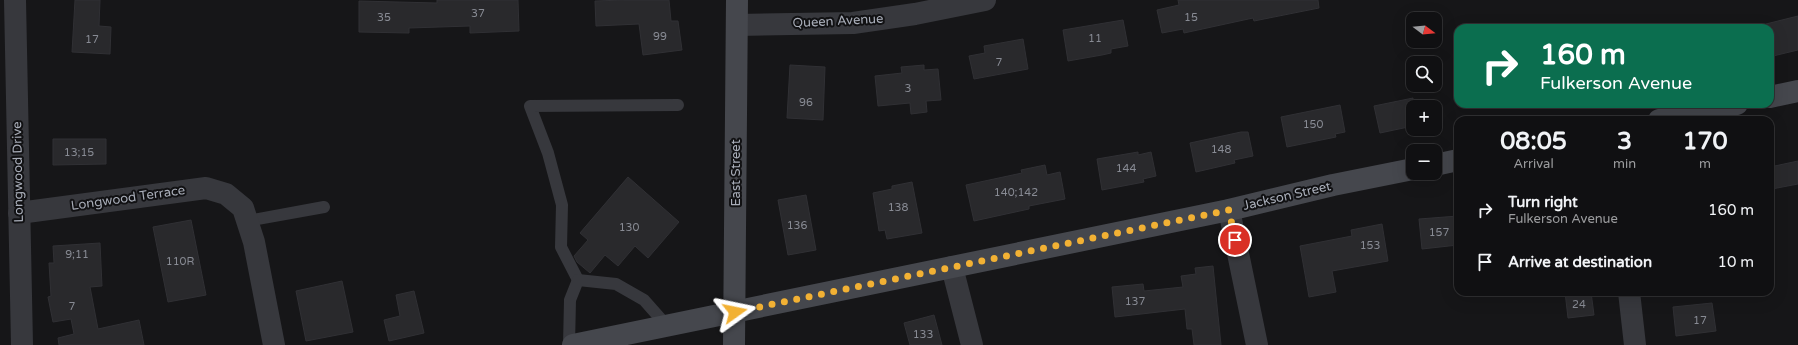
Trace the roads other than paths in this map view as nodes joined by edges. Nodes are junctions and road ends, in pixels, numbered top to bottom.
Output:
1 (15, 0) edge
2 (737, 0) edge
3 (985, 0) edge
4 (737, 25) junction
5 (1798, 91) edge
6 (1774, 96) edge
7 (678, 105) dead end
8 (1718, 108) edge
9 (1678, 116) edge
10 (1454, 161) edge
11 (1442, 163) edge
12 (1406, 170) edge
13 (324, 207) dead end
14 (1229, 210) junction
15 (19, 213) junction
16 (247, 221) junction
17 (952, 267) junction
18 (578, 280) junction
19 (1629, 296) edge
20 (735, 312) junction
21 (667, 326) junction
22 (22, 345) edge
23 (274, 345) edge
24 (569, 345) edge
25 (573, 345) edge
26 (734, 345) edge
27 (972, 345) edge
28 (1257, 345) edge
29 (1635, 345) edge

1 - 15 street, Longwood Drive
2 - 4 main road, East Street
3 - 4 street, Queen Avenue
4 - 20 main road, East Street
5 - 6 main road
7 - 18 lane
8 - 9 main road
10 - 11 main road
12 - 14 main road, Jackson Street
13 - 16 lane
14 - 17 main road, Jackson Street
14 - 28 street
15 - 16 street, Longwood Terrace
15 - 22 street, Longwood Drive
16 - 23 street
17 - 20 main road, Jackson Street
17 - 27 street
18 - 21 lane
18 - 24 lane
19 - 29 street
20 - 21 main road, Jackson Street
20 - 26 main road, East Street
21 - 25 main road, Jackson Street

